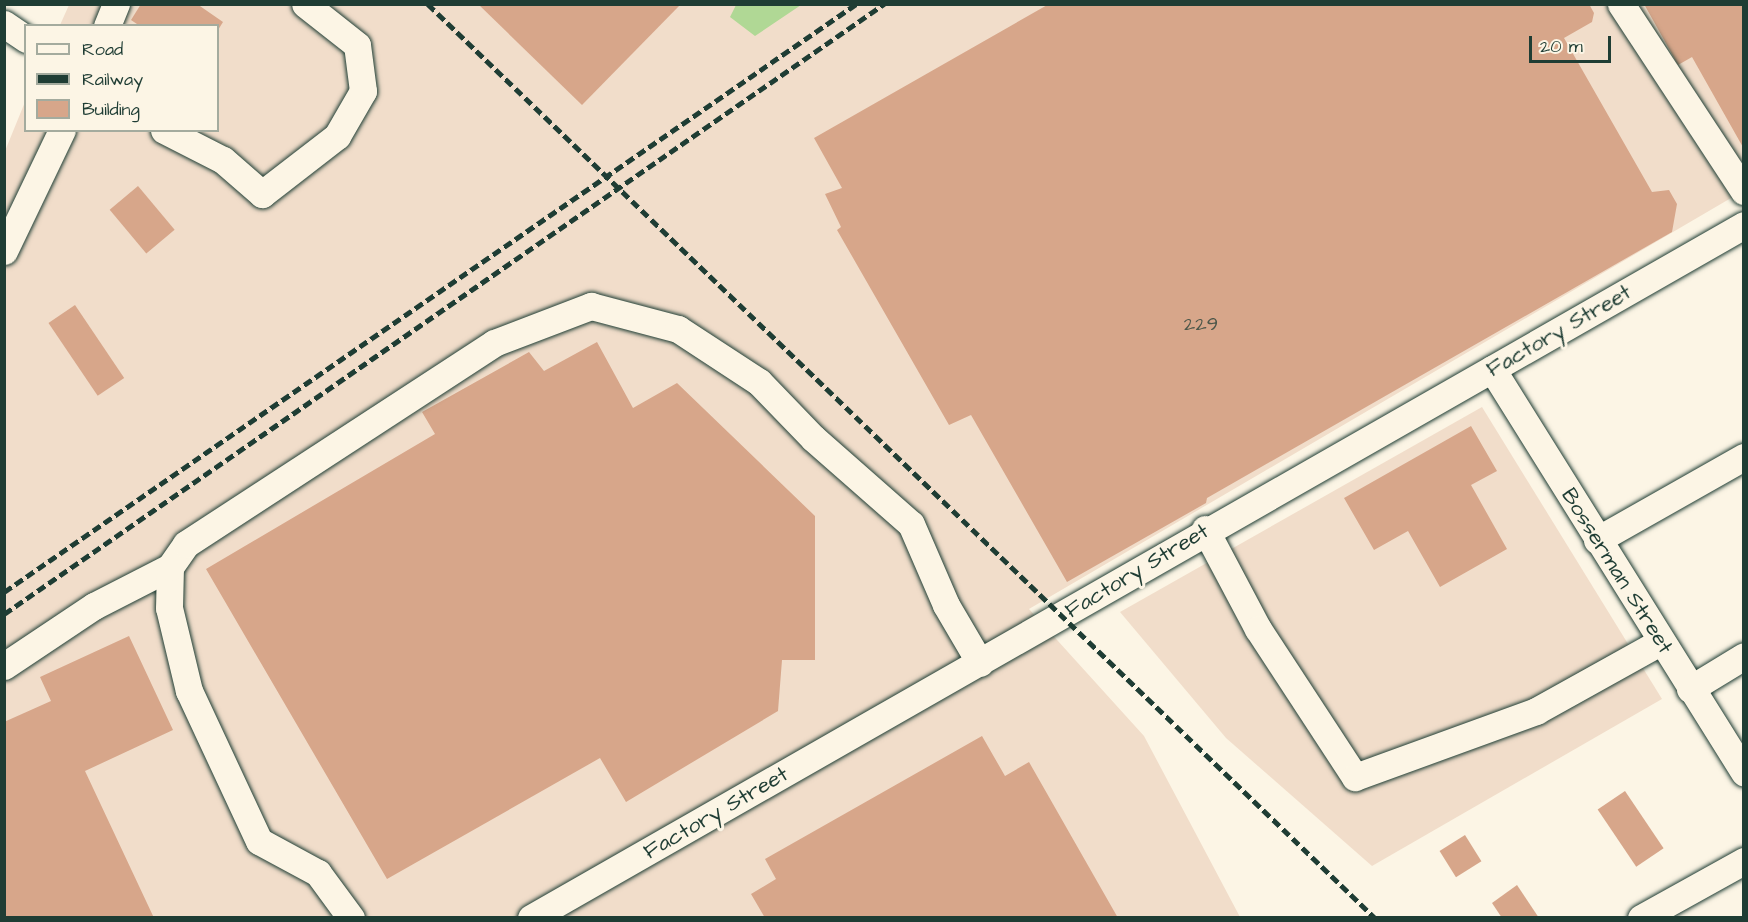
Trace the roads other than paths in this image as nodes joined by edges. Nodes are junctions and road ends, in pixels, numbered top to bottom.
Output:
1 (116, 4) edge
2 (305, 4) edge
3 (1621, 4) edge
4 (4, 24) edge
5 (108, 24) edge
6 (24, 38) edge
7 (61, 132) edge
8 (168, 132) edge
9 (1743, 191) edge
10 (1743, 225) edge
11 (4, 251) edge
12 (1492, 369) junction
13 (1743, 457) edge
14 (1205, 529) junction
15 (1598, 540) junction
16 (170, 567) junction
17 (1660, 642) junction
18 (1743, 656) edge
19 (980, 663) junction
20 (4, 666) edge
21 (1690, 689) junction
22 (1743, 773) edge
23 (1743, 861) edge
24 (351, 918) edge
25 (531, 918) edge
26 (1641, 918) edge

1 - 5 street
2 - 8 street
3 - 9 street
4 - 6 street
7 - 11 street
10 - 12 street, Factory Street
12 - 14 street, Factory Street
12 - 15 street, Bosserman Street
13 - 15 street
14 - 17 street
14 - 19 street, Factory Street
15 - 17 street, Bosserman Street
16 - 19 street
16 - 20 street
16 - 24 street
17 - 21 street, Bosserman Street
18 - 21 street
19 - 25 street, Factory Street
21 - 22 street, Bosserman Street
23 - 26 street

